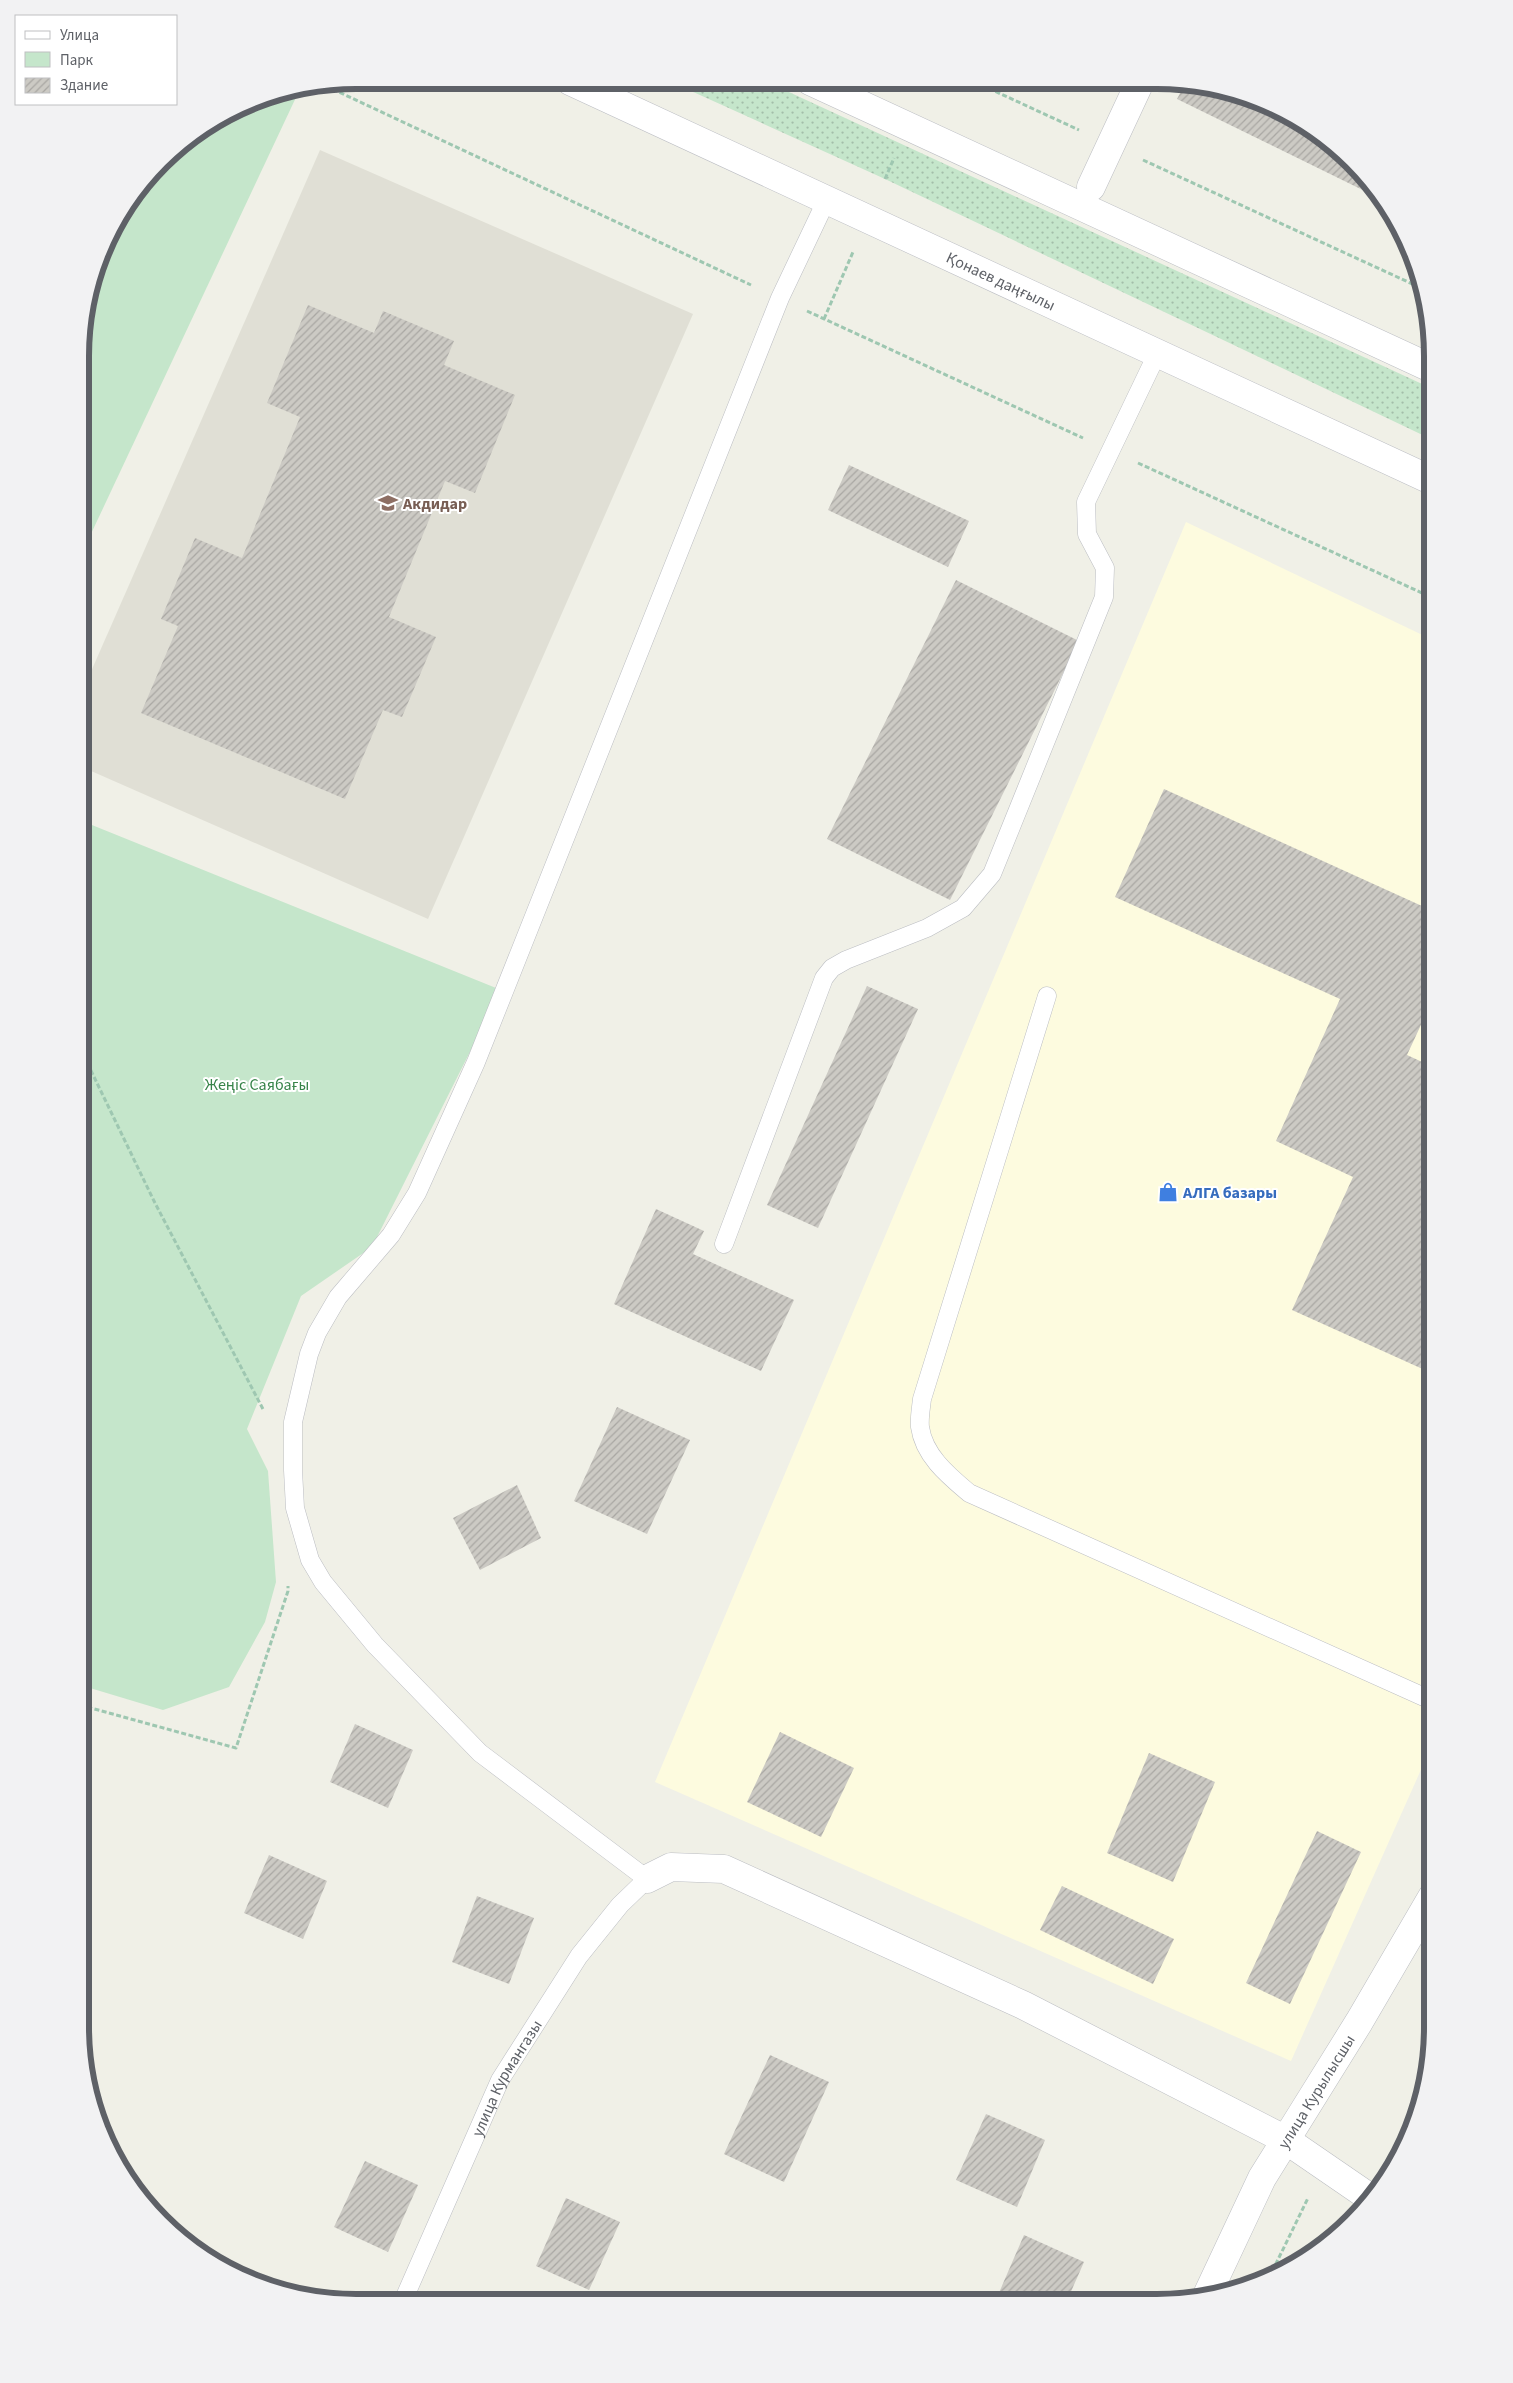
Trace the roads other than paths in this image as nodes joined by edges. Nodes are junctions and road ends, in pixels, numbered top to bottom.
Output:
1 (587, 89) edge
2 (827, 89) edge
3 (1137, 89) edge
4 (1091, 187) dead end
5 (826, 199) junction
6 (1157, 354) junction
7 (1424, 365) edge
8 (1424, 477) edge
9 (1047, 996) dead end
10 (724, 1244) dead end
11 (1424, 1697) edge
12 (647, 1879) junction
13 (1424, 1910) edge
14 (1286, 2140) junction
15 (1365, 2194) edge
16 (1210, 2289) edge
17 (406, 2294) edge

1 - 5 main road, Қонаев даңғылы
2 - 7 main road
3 - 4 main road
5 - 6 main road, Қонаев даңғылы
5 - 12 lane
6 - 8 main road, Қонаев даңғылы
6 - 10 lane
9 - 11 lane
12 - 14 main road
12 - 17 lane, улица Курмангазы
13 - 14 main road, улица Курылысшы
14 - 15 main road
14 - 16 main road, улица Курылысшы

